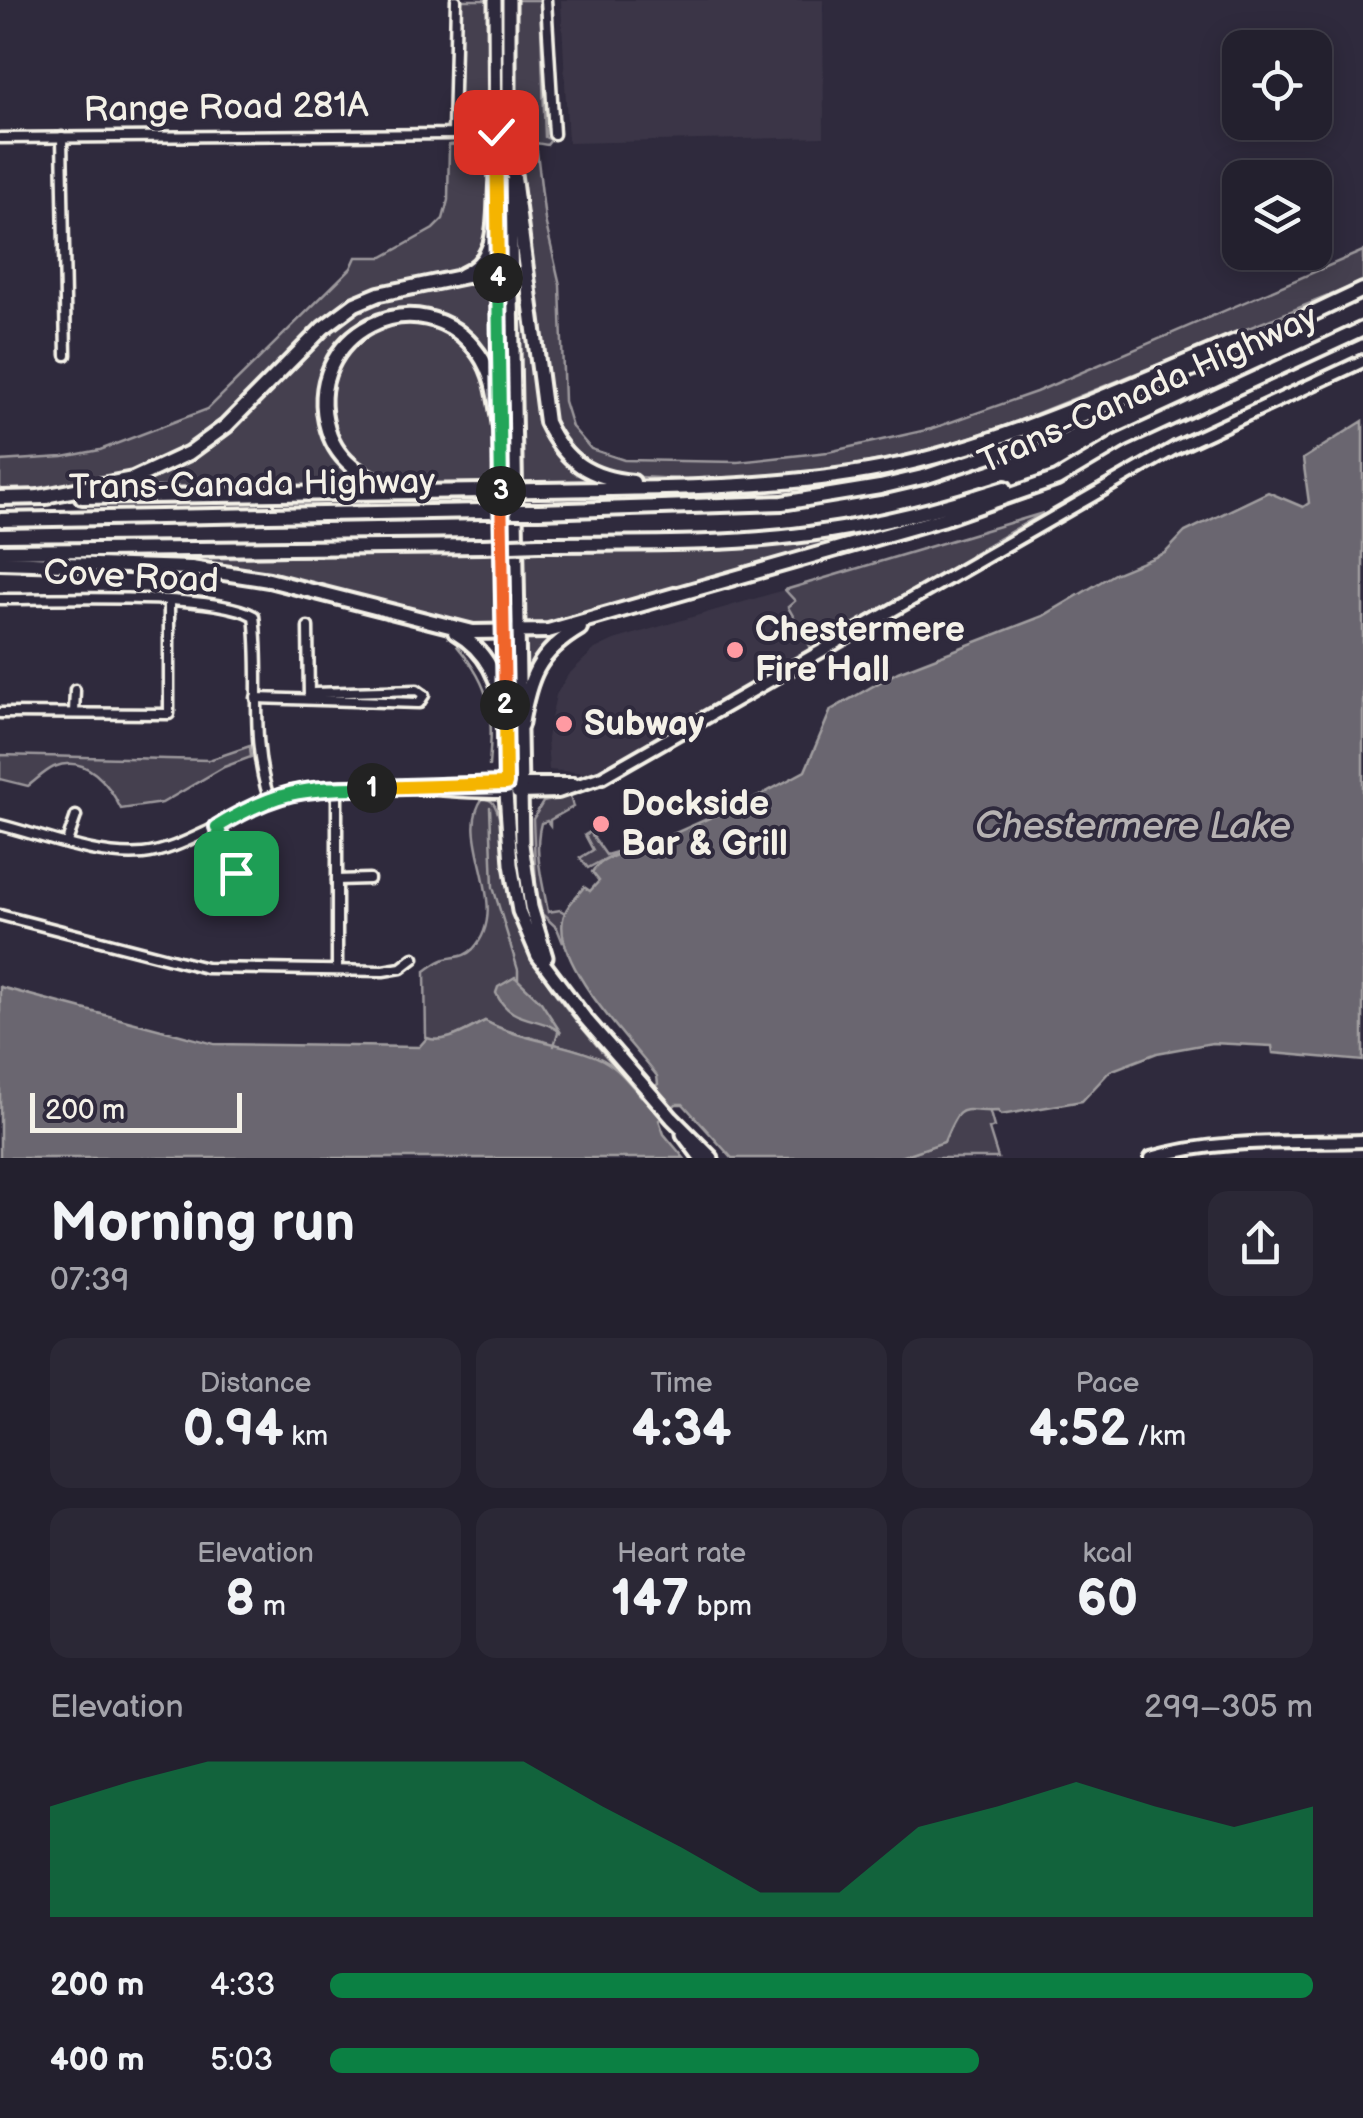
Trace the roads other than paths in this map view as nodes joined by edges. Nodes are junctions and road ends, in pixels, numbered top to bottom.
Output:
1 (456, 0) edge
2 (494, 0) edge
3 (509, 0) edge
4 (546, 0) edge
5 (554, 134) dead end
6 (62, 137) junction
7 (0, 138) edge
8 (509, 139) junction
9 (496, 186) junction
10 (450, 279) junction
11 (498, 283) junction
12 (1363, 289) edge
13 (1363, 329) edge
14 (66, 355) dead end
15 (1363, 361) edge
16 (500, 427) junction
17 (1121, 441) junction
18 (516, 455) junction
19 (701, 488) junction
20 (435, 492) junction
21 (0, 498) edge
22 (39, 498) junction
23 (0, 520) edge
24 (0, 551) edge
25 (0, 562) edge
26 (0, 599) edge
27 (168, 601) junction
28 (600, 617) junction
29 (440, 624) junction
30 (308, 627) dead end
31 (512, 632) junction
32 (75, 690) dead end
33 (256, 698) junction
34 (309, 698) junction
35 (0, 713) edge
36 (74, 713) junction
37 (506, 716) junction
38 (521, 725) junction
39 (336, 788) junction
40 (506, 788) junction
41 (521, 788) junction
42 (269, 798) junction
43 (76, 816) dead end
44 (0, 825) edge
45 (217, 827) junction
46 (67, 842) junction
47 (236, 873) dead end
48 (337, 880) junction
49 (369, 880) dead end
50 (0, 915) edge
51 (414, 958) dead end
52 (337, 970) junction
53 (554, 976) junction
54 (672, 1118) junction
55 (1363, 1141) edge
56 (700, 1158) edge
57 (712, 1158) edge
58 (1152, 1158) edge

1 - 6 street, Range Road 281A
2 - 9 main road
3 - 8 main road
4 - 5 street
6 - 7 street, Range Road 281A
6 - 14 street
8 - 18 main road
8 - 19 highway
9 - 10 highway
9 - 11 main road
10 - 11 highway
10 - 22 highway
11 - 16 main road
11 - 18 main road
12 - 19 highway
12 - 23 highway, Trans-Canada Highway, bridge
13 - 17 highway, Trans-Canada Highway
15 - 41 street
16 - 20 highway
16 - 31 main road
17 - 24 highway, Trans-Canada Highway, bridge
17 - 28 highway
18 - 31 main road
19 - 20 highway, bridge
20 - 22 highway
21 - 22 highway
25 - 29 highway
26 - 27 street, Cove Road
27 - 33 street, Cove Road
27 - 36 street
28 - 31 highway
28 - 38 highway
29 - 31 highway
29 - 37 highway
30 - 34 street
31 - 37 main road
31 - 38 main road
32 - 36 street
33 - 34 street
33 - 42 street, Cove Road
34 - 34 street
35 - 36 street
37 - 40 main road
38 - 41 main road
39 - 40 street
39 - 42 street
39 - 48 street
40 - 41 street
40 - 53 main road
41 - 53 main road
42 - 45 street
43 - 46 street
44 - 46 street
45 - 46 street
45 - 47 street
48 - 49 street
48 - 52 street
50 - 52 street
51 - 52 street
53 - 54 main road
54 - 56 main road
54 - 57 main road
55 - 58 street

